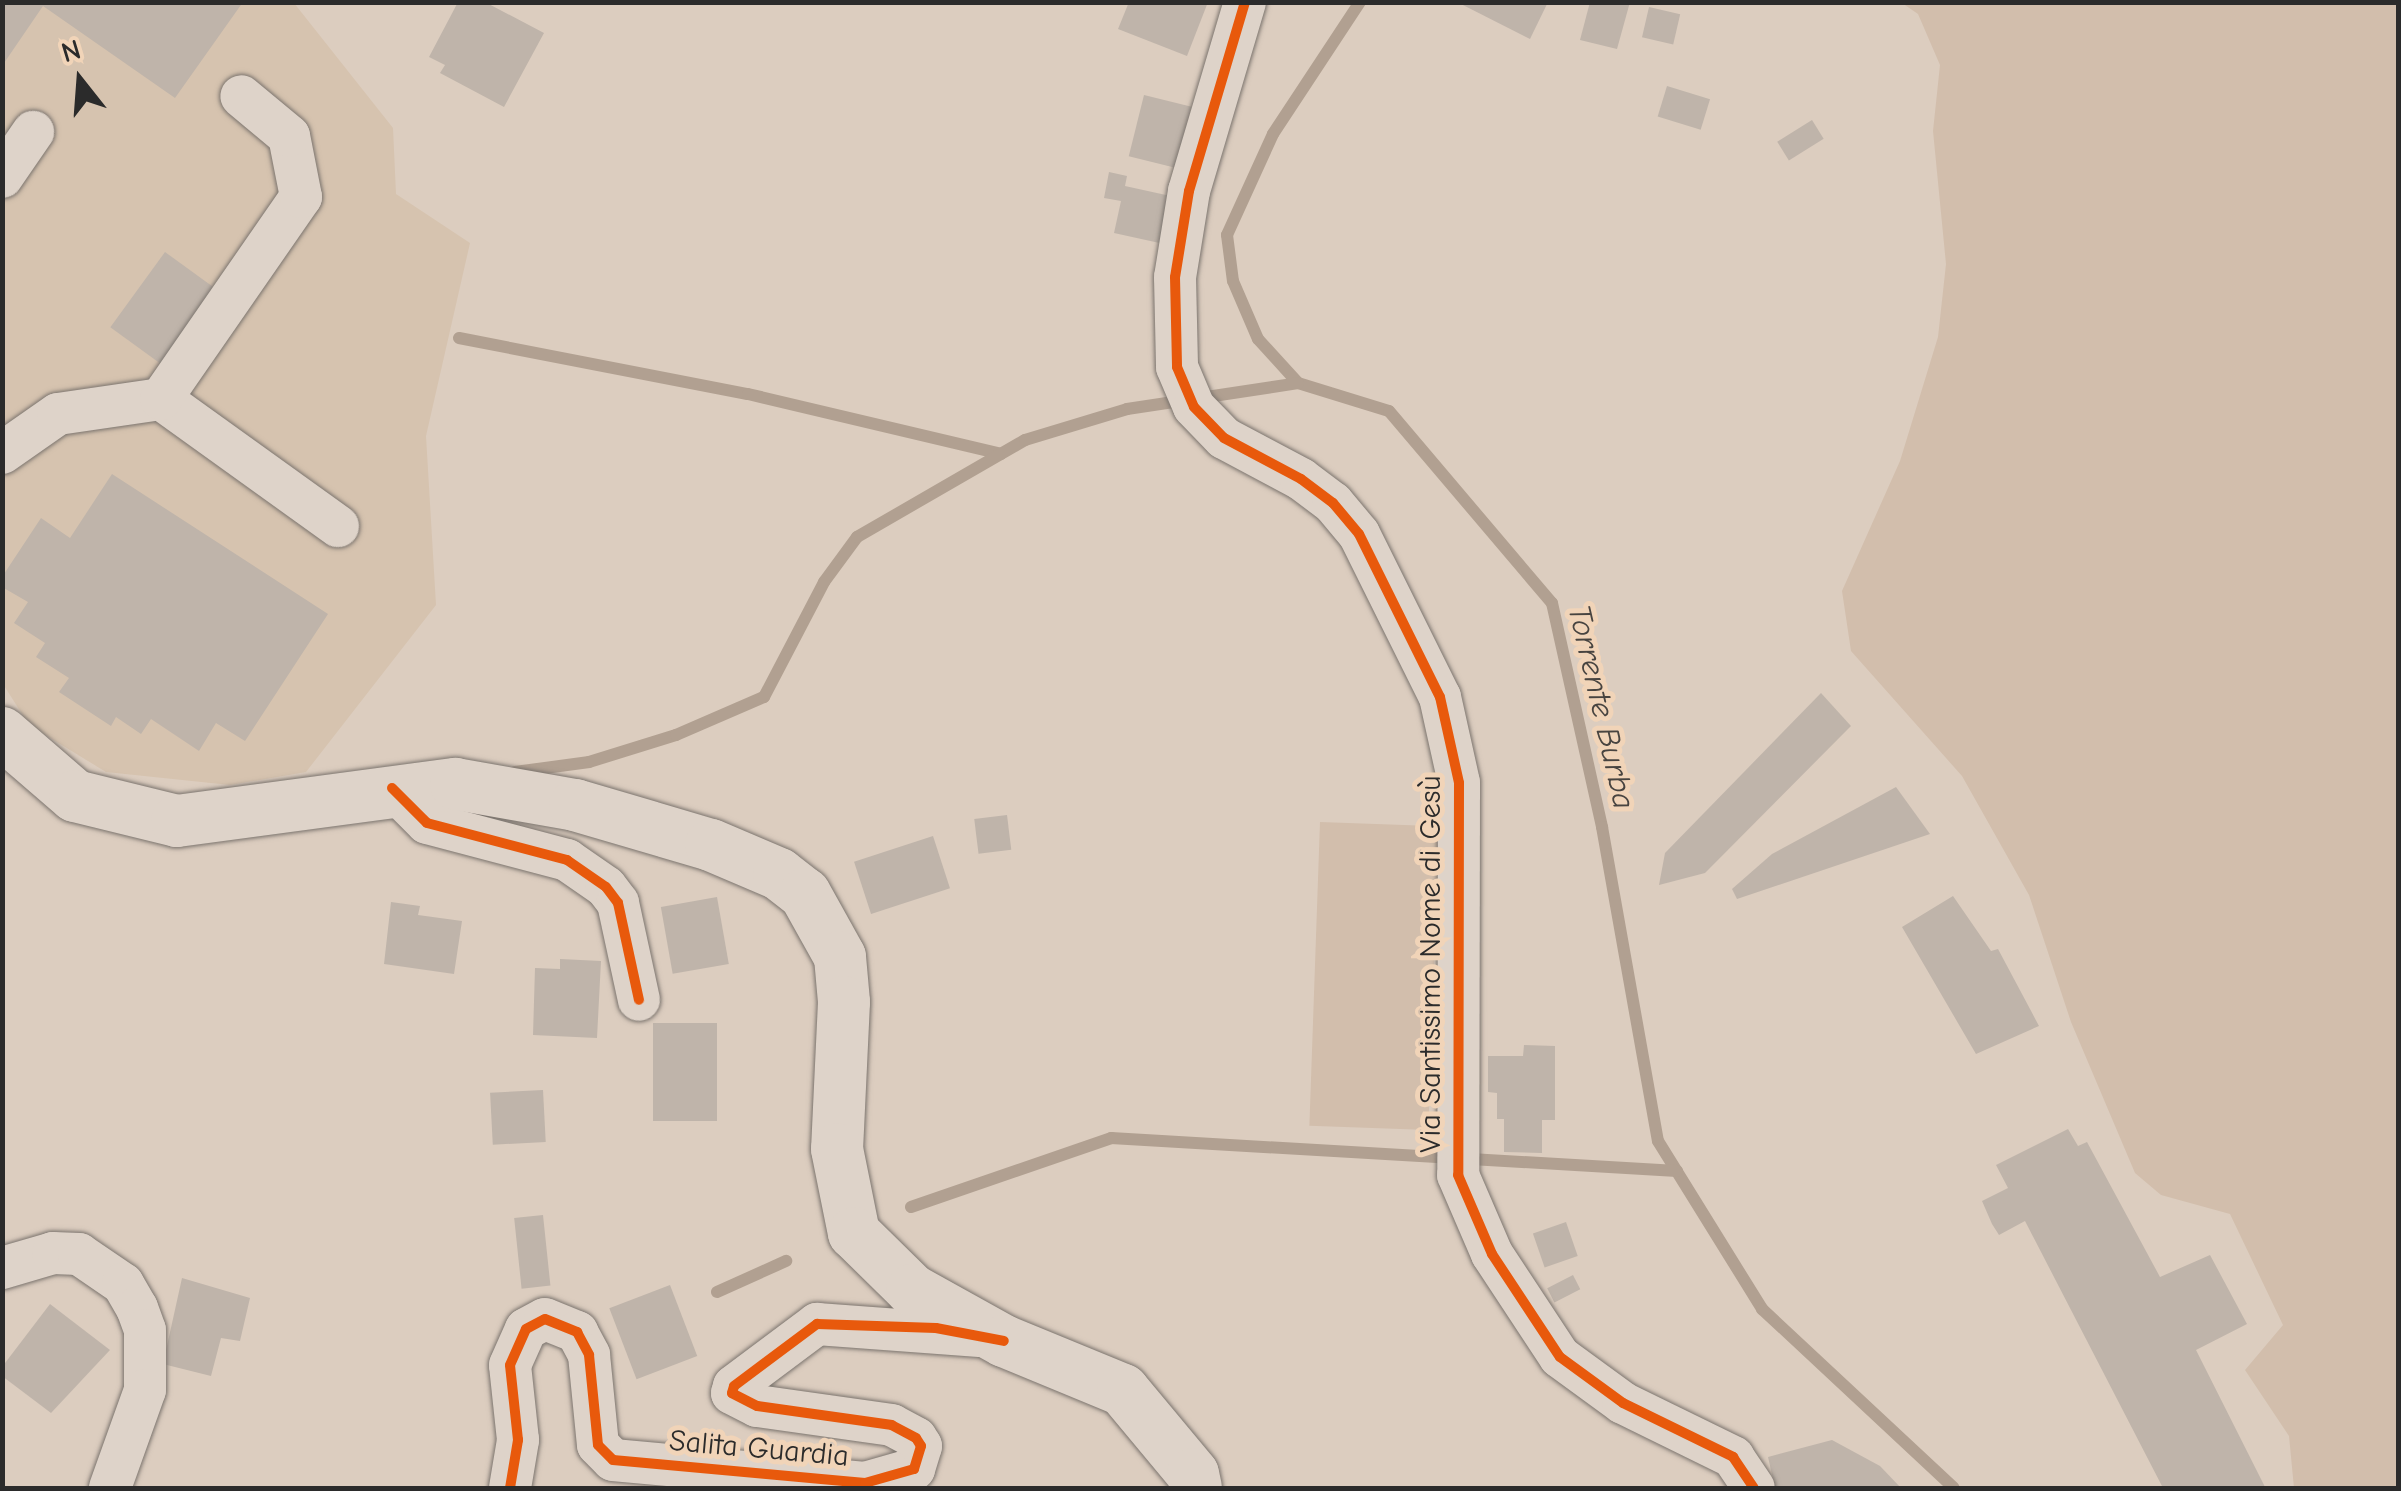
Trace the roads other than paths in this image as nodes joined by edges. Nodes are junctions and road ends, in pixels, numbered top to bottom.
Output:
1 (1246, 2) edge
2 (240, 96) dead end
3 (33, 132) dead end
4 (2, 177) edge
5 (162, 399) junction
6 (2, 453) edge
7 (338, 526) dead end
8 (2, 733) edge
9 (392, 788) junction
10 (639, 1000) dead end
11 (2, 1268) edge
12 (1004, 1341) junction
13 (110, 1488) edge
14 (510, 1488) edge
15 (1196, 1488) edge
16 (1754, 1488) edge

1 - 16 street, Via Santissimo Nome di Gesù
2 - 5 street
3 - 4 street
5 - 6 street
5 - 7 street
8 - 9 main road
9 - 10 street
9 - 12 main road
11 - 13 street
12 - 14 street, Salita Guardia
12 - 15 main road

